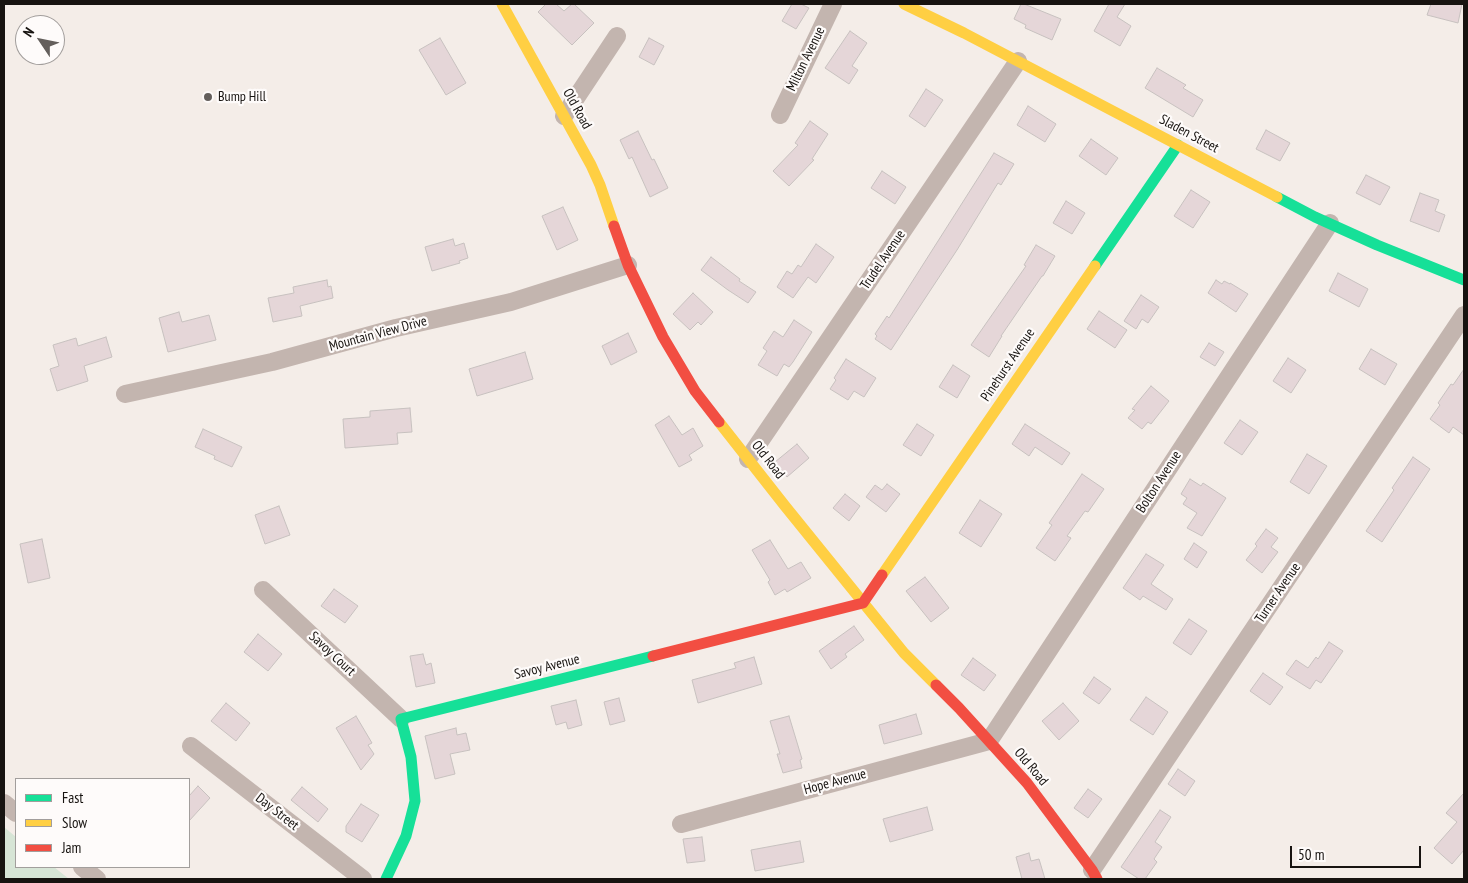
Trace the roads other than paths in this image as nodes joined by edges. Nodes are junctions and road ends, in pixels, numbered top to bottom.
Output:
1 (502, 4) edge
2 (833, 4) edge
3 (904, 4) edge
4 (618, 36) dead end
5 (1018, 61) junction
6 (780, 115) dead end
7 (564, 116) junction
8 (1178, 144) junction
9 (1330, 223) junction
10 (628, 265) junction
11 (1464, 280) edge
12 (1464, 315) edge
13 (125, 394) dead end
14 (748, 459) junction
15 (263, 590) dead end
16 (863, 603) junction
17 (401, 719) junction
18 (989, 741) junction
19 (191, 746) dead end
20 (4, 803) edge
21 (15, 812) edge
22 (681, 824) dead end
23 (83, 868) edge
24 (1095, 875) edge
25 (97, 879) edge
26 (362, 879) edge
27 (386, 879) edge

1 - 7 street, Old Road
2 - 6 street, Milton Avenue
3 - 5 street, Sladen Street
4 - 7 street
5 - 8 street, Sladen Street
5 - 14 street, Trudel Avenue
7 - 10 street, Old Road
8 - 9 street, Sladen Street
8 - 16 street, Pinehurst Avenue
9 - 11 street, Sladen Street
9 - 18 street, Bolton Avenue
10 - 13 street, Mountain View Drive
10 - 14 street, Old Road
12 - 24 street, Turner Avenue
14 - 16 street, Old Road
15 - 17 street, Savoy Court
16 - 17 street, Savoy Avenue
16 - 18 street, Old Road
17 - 27 street
18 - 22 street, Hope Avenue
18 - 24 street, Old Road
19 - 26 street, Day Street
20 - 21 street
23 - 25 street

